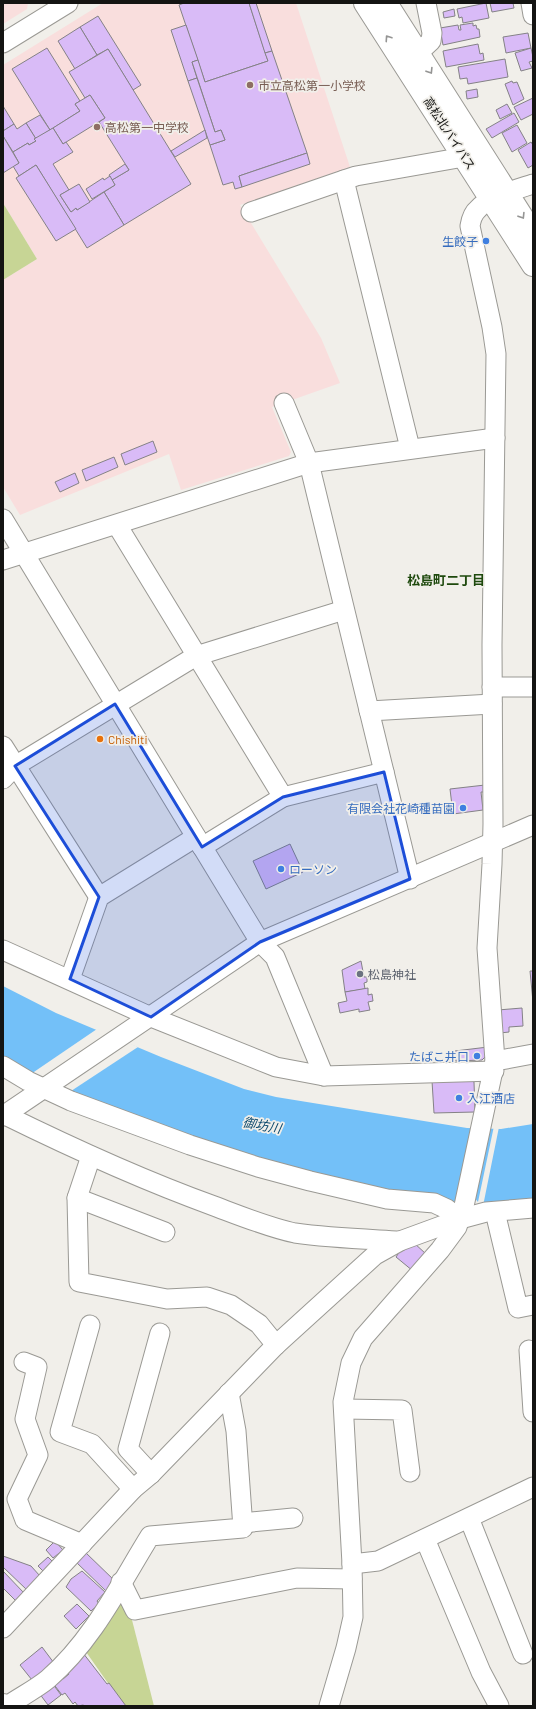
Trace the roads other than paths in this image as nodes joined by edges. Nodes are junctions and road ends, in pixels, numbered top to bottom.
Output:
1 (365, 3) edge
2 (386, 3) edge
3 (426, 3) edge
4 (531, 3) edge
5 (58, 5) edge
6 (533, 15) edge
7 (3, 43) edge
8 (418, 53) junction
9 (464, 157) junction
10 (344, 180) junction
11 (533, 184) edge
12 (499, 196) junction
13 (251, 212) dead end
14 (533, 234) edge
15 (533, 265) edge
16 (284, 403) dead end
17 (495, 438) junction
18 (410, 448) junction
19 (309, 463) junction
20 (3, 519) edge
21 (117, 525) junction
22 (24, 554) junction
23 (3, 560) edge
24 (344, 610) junction
25 (196, 656) junction
26 (533, 687) edge
27 (492, 695) junction
28 (116, 704) junction
29 (369, 711) junction
30 (3, 746) edge
31 (384, 772) junction
32 (9, 773) edge
33 (283, 797) junction
34 (533, 825) edge
35 (199, 842) junction
36 (492, 842) junction
37 (410, 879) junction
38 (99, 897) junction
39 (260, 942) junction
40 (3, 950) edge
41 (70, 979) junction
42 (152, 1016) junction
43 (533, 1054) edge
44 (3, 1066) edge
45 (495, 1066) junction
46 (324, 1076) junction
47 (45, 1088) junction
48 (4, 1115) edge
49 (91, 1156) junction
50 (76, 1198) junction
51 (533, 1208) edge
52 (462, 1212) junction
53 (495, 1212) junction
54 (165, 1232) dead end
55 (400, 1241) junction
56 (533, 1305) edge
57 (90, 1325) dead end
58 (160, 1333) dead end
59 (276, 1345) junction
60 (529, 1350) dead end
61 (24, 1362) dead end
62 (229, 1393) junction
63 (344, 1409) junction
64 (533, 1412) edge
65 (410, 1472) dead end
66 (151, 1474) junction
67 (533, 1487) edge
68 (133, 1489) junction
69 (293, 1518) dead end
70 (469, 1518) junction
71 (242, 1523) junction
72 (425, 1539) junction
73 (82, 1544) junction
74 (352, 1572) junction
75 (121, 1582) junction
76 (3, 1628) edge
77 (523, 1654) dead end
78 (5, 1706) edge
79 (329, 1706) edge
80 (499, 1706) edge

9 -> 1 highway, 高松北バイパス
2 - 8 highway, 高松北バイパス
3 - 8 street
4 - 6 street
5 - 7 street
8 -> 12 highway, 高松北バイパス
9 - 10 street
9 - 12 highway, 高松北バイパス
10 - 13 street
10 - 18 street
11 - 12 street
12 -> 14 highway, 高松北バイパス
12 - 15 highway, 高松北バイパス
12 - 17 street
16 - 19 street
17 - 18 street
17 - 27 street
18 - 19 street
19 - 21 street
19 - 24 street
20 - 22 street
21 - 22 street
21 - 25 street
22 - 23 street
22 - 28 street
24 - 25 street
24 - 29 street
25 - 28 street
25 - 33 street
26 - 27 street
27 - 29 street
27 - 36 street
28 - 32 street
28 - 35 street
29 - 31 street
30 - 32 street
31 - 33 street
31 - 37 street
32 - 38 street
33 - 35 street
34 - 36 street
35 - 38 street
35 - 39 street
36 - 37 street
36 - 45 street
37 - 39 street
38 - 41 street
39 - 42 street
39 - 46 street
40 - 41 street
41 - 42 street
42 - 46 street
42 - 47 street
43 - 45 street
44 - 47 street
45 - 46 street
45 - 52 street
47 - 48 street
47 - 52 street
48 - 49 street
49 - 50 street
49 - 55 street
50 - 54 street
50 - 59 street
51 - 53 street
52 - 53 street
52 - 55 street
52 - 63 street
53 - 56 street
55 - 59 street
57 - 68 street
58 - 66 street
59 - 62 street
60 - 64 street
61 - 73 street
62 - 66 street
62 - 71 street
63 - 65 street
63 - 74 street
66 - 68 street
67 - 70 street
68 - 73 street
69 - 71 street
70 - 72 street
70 - 77 street
71 - 75 street
72 - 74 street
72 - 80 street
73 - 76 street
74 - 75 street
74 - 79 street
75 - 78 street

